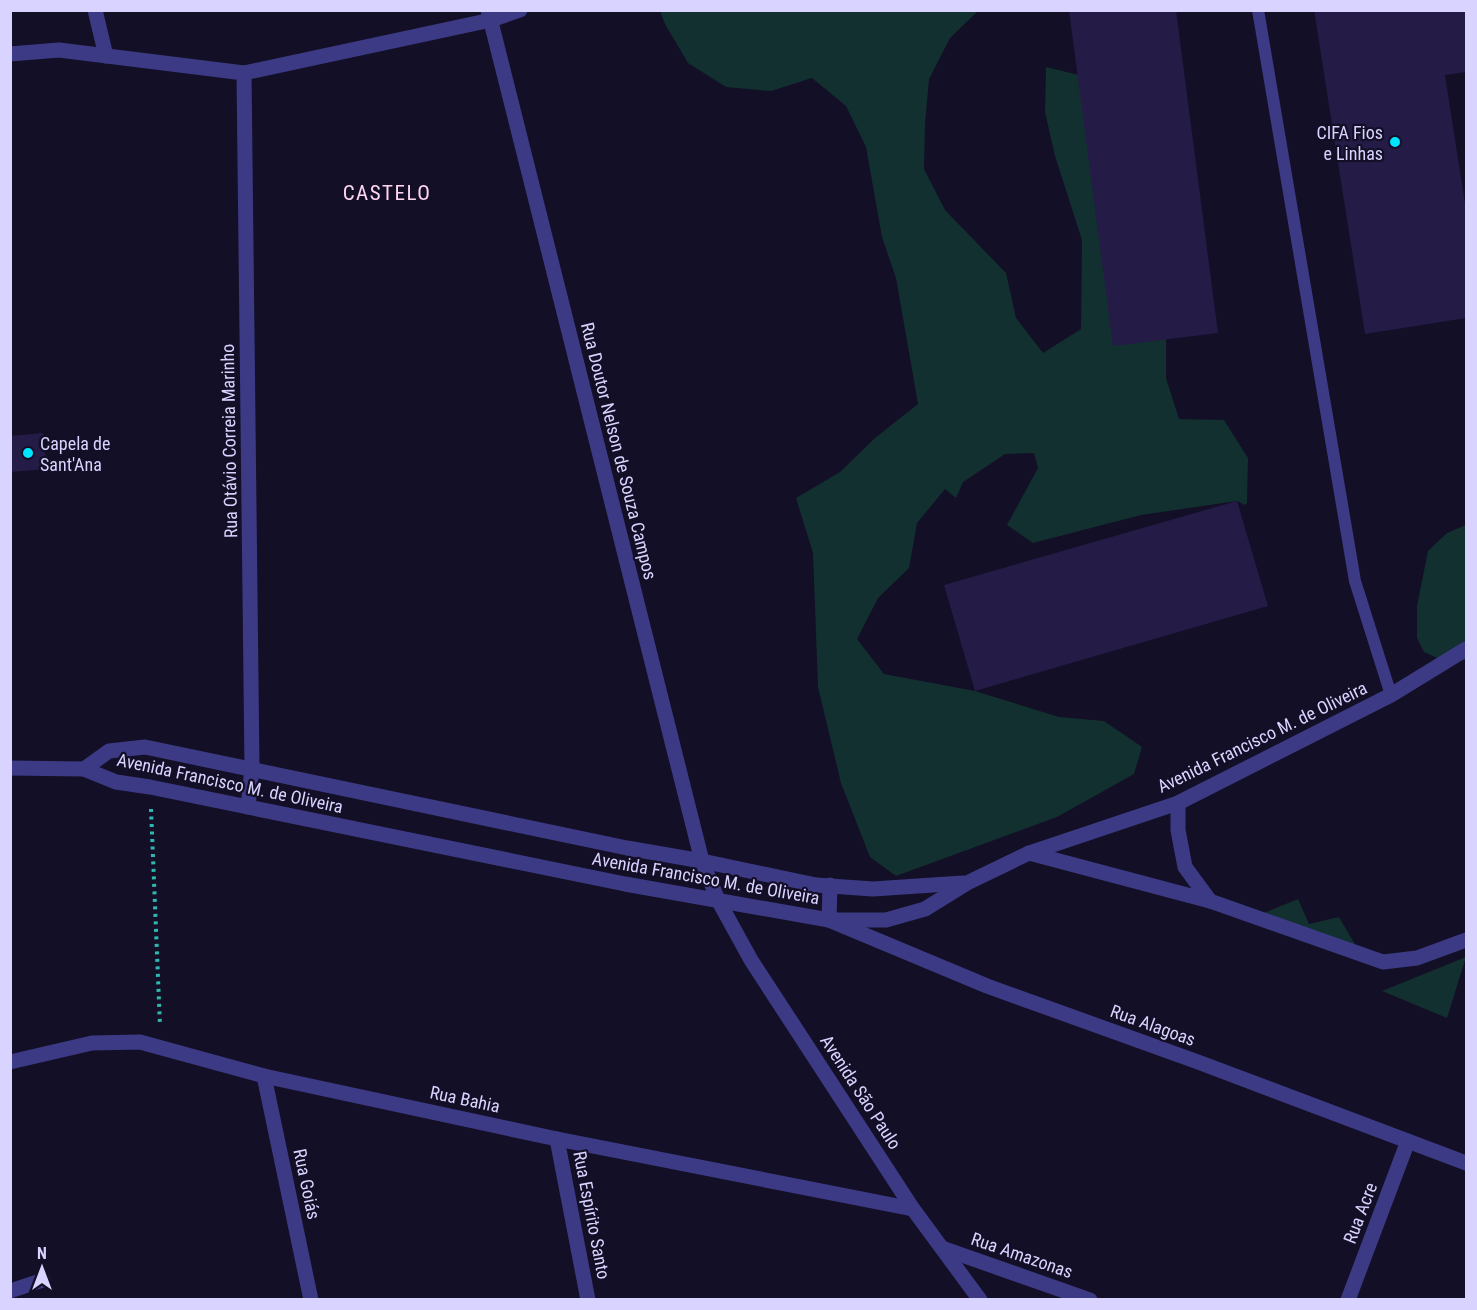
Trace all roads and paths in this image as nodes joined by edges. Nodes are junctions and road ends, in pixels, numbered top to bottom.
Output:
1 (95, 10) edge
2 (520, 10) edge
3 (1258, 10) edge
4 (490, 15) edge
5 (10, 54) edge
6 (106, 56) junction
7 (244, 73) junction
8 (1467, 649) edge
9 (1391, 695) junction
10 (10, 768) edge
11 (252, 768) junction
12 (84, 769) junction
13 (150, 787) junction
14 (1178, 803) junction
15 (248, 807) junction
16 (1029, 853) junction
17 (702, 861) junction
18 (967, 883) junction
19 (830, 885) junction
20 (718, 900) junction
21 (1210, 901) junction
22 (828, 920) junction
23 (1467, 940) edge
24 (160, 1048) junction
25 (10, 1062) edge
26 (264, 1076) junction
27 (557, 1139) junction
28 (1408, 1141) junction
29 (1467, 1163) edge
30 (913, 1209) junction
31 (942, 1248) junction
32 (44, 1280) dead end
33 (10, 1291) edge
34 (311, 1299) edge
35 (588, 1299) edge
36 (980, 1299) edge
37 (1090, 1299) edge
38 (1348, 1299) edge

1 - 6 street
2 - 4 street
3 - 9 lane
4 - 7 street
4 - 17 street, Rua Doutor Nelson de Souza Campos
5 - 6 street
6 - 7 street
7 - 11 street, Rua Otávio Correia Marinho
8 - 9 street, Avenida Francisco M. de Oliveira
9 - 14 street, Avenida Francisco M. de Oliveira
10 - 12 street
11 - 12 street, Avenida Francisco M. de Oliveira
11 - 15 street, Rua Otávio Correia Marinho
11 - 17 street, Avenida Francisco M. de Oliveira
12 - 13 street, Avenida Francisco M. de Oliveira
13 - 15 street, Avenida Francisco M. de Oliveira
13 - 24 path
14 - 16 street, Avenida Francisco M. de Oliveira
14 - 21 street
15 - 20 street, Avenida Francisco M. de Oliveira
16 - 18 street, Avenida Francisco M. de Oliveira
16 - 21 street
17 - 19 street, Avenida Francisco M. de Oliveira
17 - 20 street, Rua Doutor Nelson de Souza Campos
18 - 19 street, Avenida Francisco M. de Oliveira
18 - 22 street, Avenida Francisco M. de Oliveira
19 - 22 street
20 - 22 street, Avenida Francisco M. de Oliveira
20 - 30 street, Avenida São Paulo
21 - 23 street
22 - 28 street, Rua Alagoas
24 - 25 street, Rua Bahia
24 - 26 street, Rua Bahia
26 - 27 street, Rua Bahia
26 - 34 street, Rua Goiás
27 - 30 street, Rua Bahia
27 - 35 street, Rua Espírito Santo
28 - 29 street, Rua Alagoas
28 - 38 street, Rua Acre
30 - 31 street, Avenida São Paulo
31 - 36 street, Avenida São Paulo
31 - 37 street, Rua Amazonas
32 - 33 street

